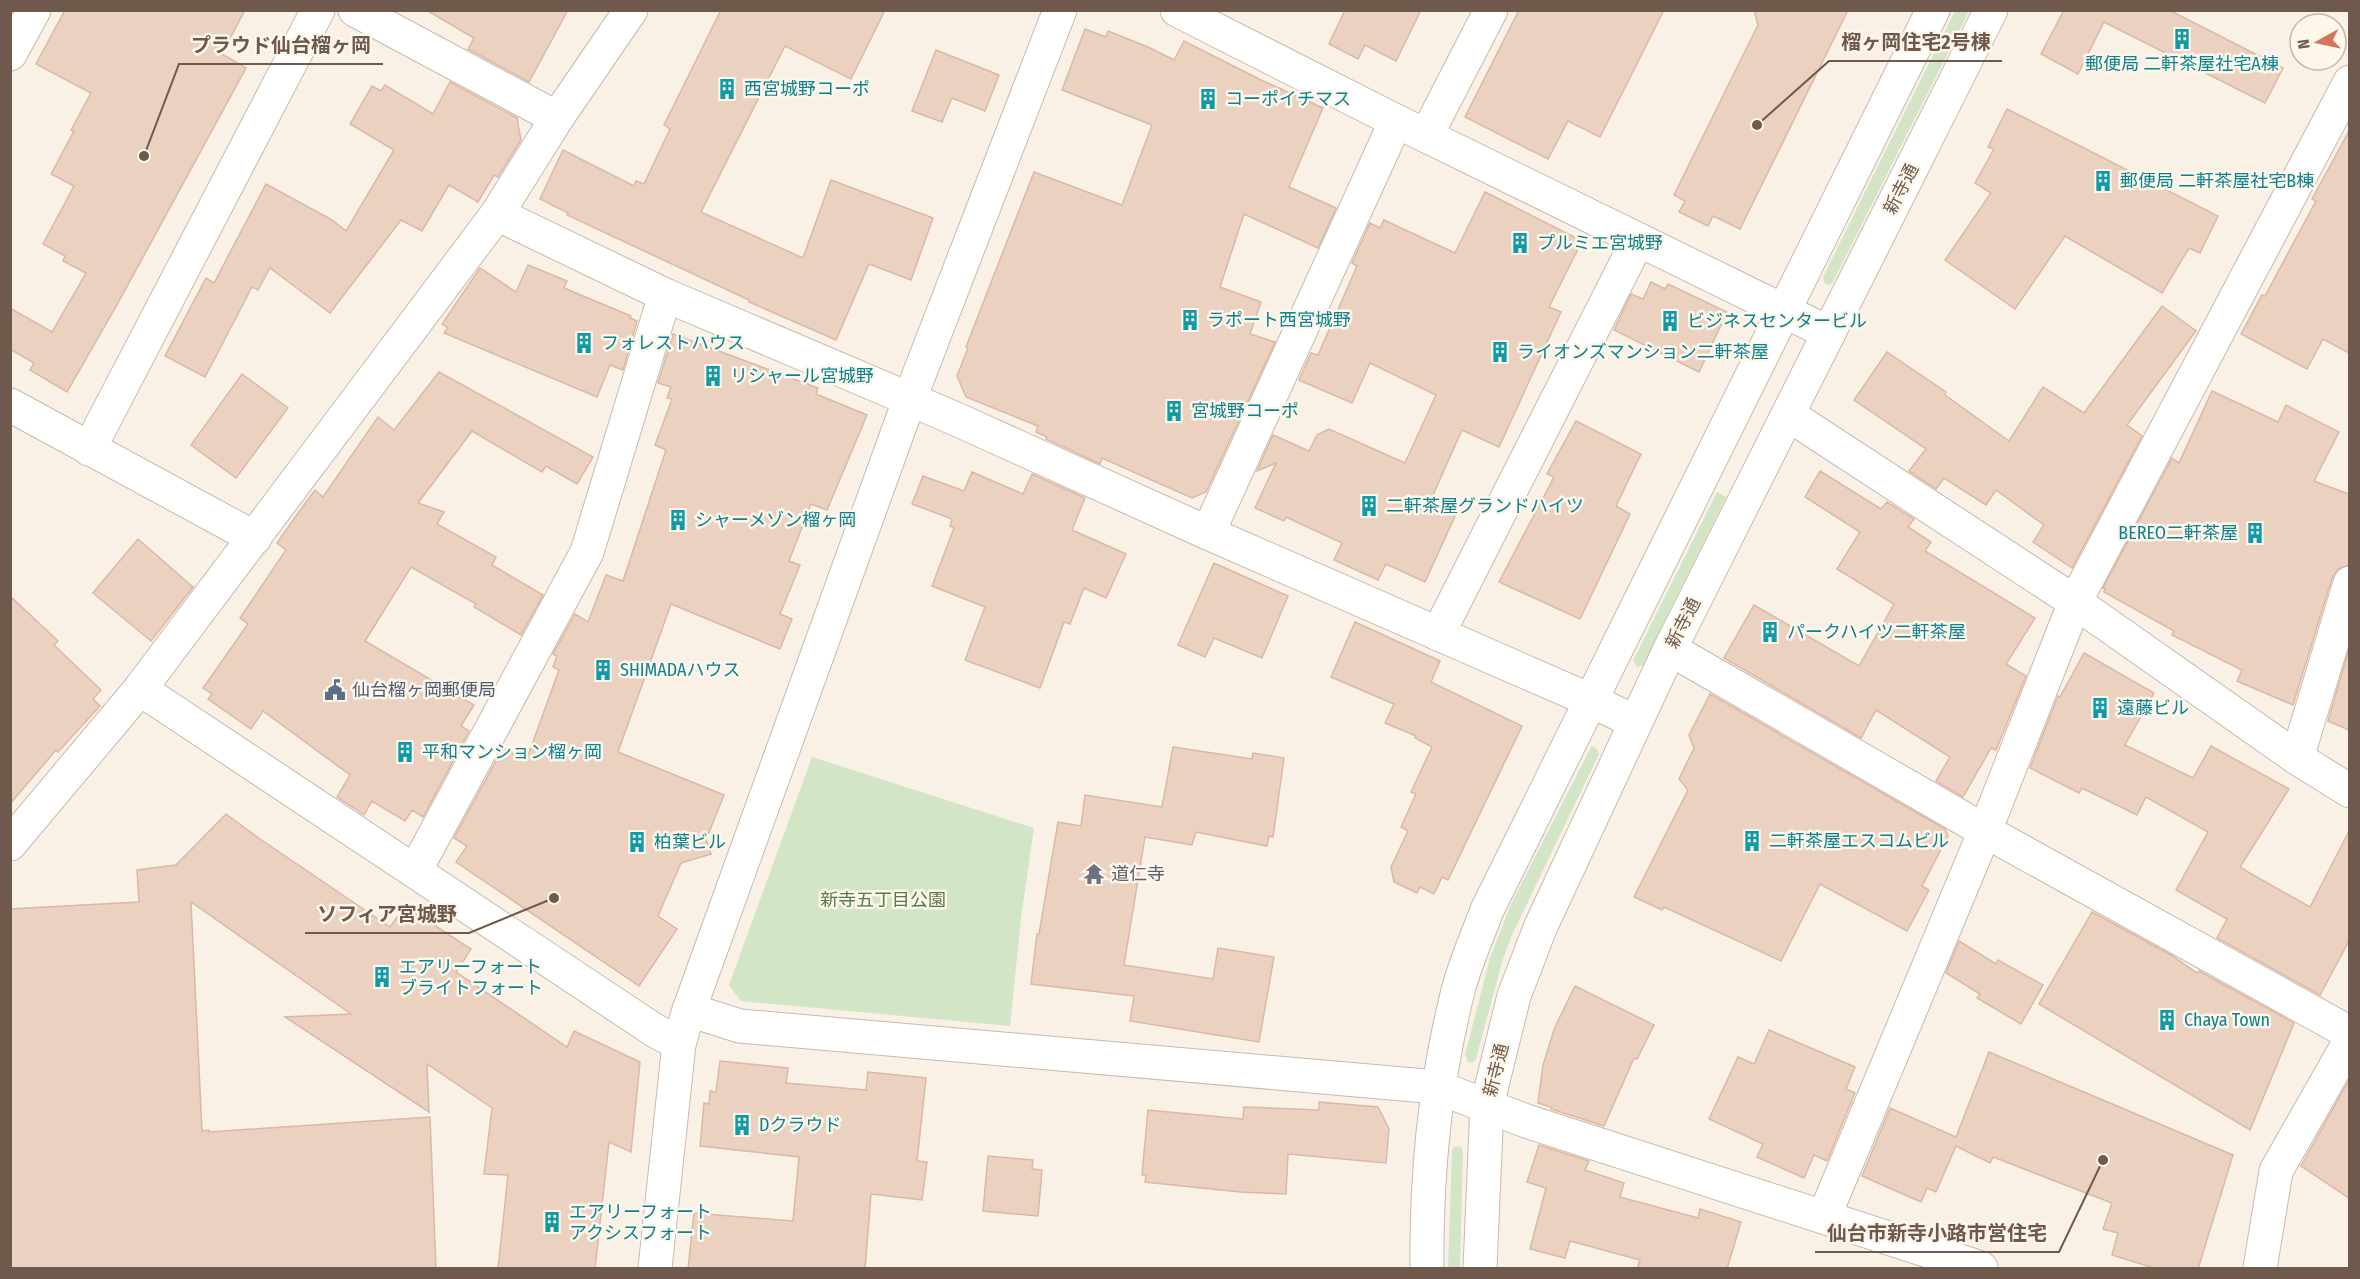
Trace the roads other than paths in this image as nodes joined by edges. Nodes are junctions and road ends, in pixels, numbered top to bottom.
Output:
1 (34, 10) edge
2 (318, 10) edge
3 (355, 10) edge
4 (631, 10) edge
5 (1059, 10) edge
6 (1177, 10) edge
7 (1491, 10) edge
8 (1933, 10) edge
9 (1991, 10) edge
10 (10, 54) edge
11 (2349, 82) edge
12 (557, 118) junction
13 (1396, 121) junction
14 (1426, 136) junction
15 (497, 214) junction
16 (1638, 240) junction
17 (665, 295) junction
18 (1783, 311) junction
19 (1829, 333) junction
20 (910, 398) junction
21 (10, 405) edge
22 (1789, 415) junction
23 (89, 449) junction
24 (1208, 533) junction
25 (255, 538) junction
26 (2349, 583) edge
27 (2075, 602) junction
28 (1438, 634) junction
29 (1670, 649) junction
30 (140, 689) junction
31 (1592, 701) junction
32 (1635, 722) junction
33 (2297, 758) junction
34 (2349, 791) edge
35 (1985, 831) junction
36 (10, 844) edge
37 (415, 871) junction
38 (689, 1010) junction
39 (2349, 1034) edge
40 (2349, 1041) edge
41 (679, 1044) junction
42 (1437, 1088) junction
43 (1487, 1105) junction
44 (1824, 1218) junction
45 (1939, 1263) edge
46 (655, 1269) edge
47 (1426, 1269) edge
48 (1480, 1269) edge
49 (1981, 1269) edge
50 (2260, 1269) edge

1 - 10 street
2 - 23 street
3 - 12 street
4 - 12 street
5 - 20 street
6 - 13 street
7 - 14 street
8 - 18 street
9 - 19 street, 新寺通
11 - 27 street
12 - 15 street
13 - 14 street
13 - 24 street
14 - 16 street
15 - 17 street
15 - 25 street
16 - 18 street
16 - 28 street
17 - 20 street
17 - 37 street
18 - 19 street
18 - 31 street
19 - 22 street, 新寺通
20 - 24 street
20 - 38 street
21 - 23 street
22 - 27 street
22 - 29 street, 新寺通
23 - 25 street
24 - 28 street
25 - 30 street
26 - 33 street
27 - 33 street
27 - 35 street
28 - 31 street
29 - 32 street, 新寺通
29 - 35 street
30 - 36 street
30 - 37 street
31 - 32 street
31 - 42 street
32 - 43 street, 新寺通
33 - 34 street
35 - 39 street
35 - 44 street
37 - 41 street
38 - 41 street
38 - 42 street
40 - 50 street
41 - 46 street
42 - 43 street
42 - 47 street
43 - 44 street
43 - 48 street, 新寺通
44 - 45 street
45 - 49 street

